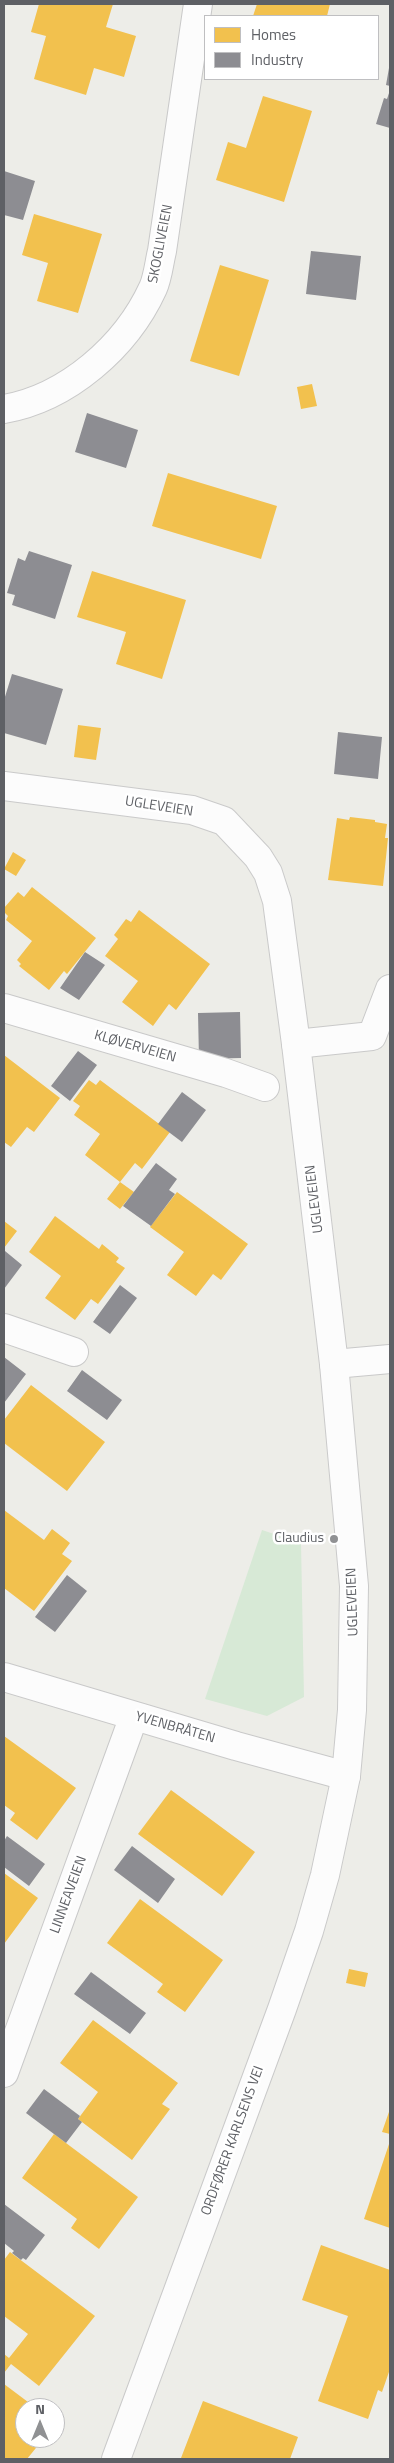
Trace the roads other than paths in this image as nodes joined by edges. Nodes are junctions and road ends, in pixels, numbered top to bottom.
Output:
1 (198, 4) edge
2 (4, 409) edge
3 (4, 786) edge
4 (390, 988) edge
5 (4, 1008) edge
6 (296, 1044) junction
7 (265, 1087) dead end
8 (4, 1328) edge
9 (74, 1352) dead end
10 (390, 1359) edge
11 (334, 1364) junction
12 (4, 1677) edge
13 (134, 1716) junction
14 (346, 1776) junction
15 (338, 1818) joint
16 (4, 2074) edge
17 (116, 2459) edge

1 - 2 street, SKOGLIVEIEN
3 - 6 street, UGLEVEIEN
4 - 6 street
5 - 7 street, KLØVERVEIEN
6 - 11 street, UGLEVEIEN
8 - 9 street
10 - 11 street
11 - 14 street, UGLEVEIEN
12 - 13 street, YVENBRÅTEN
13 - 14 street, YVENBRÅTEN
13 - 16 street, LINNEAVEIEN
14 - 15 street, UGLEVEIEN
15 - 17 street, ORDFØRER KARLSENS VEI

